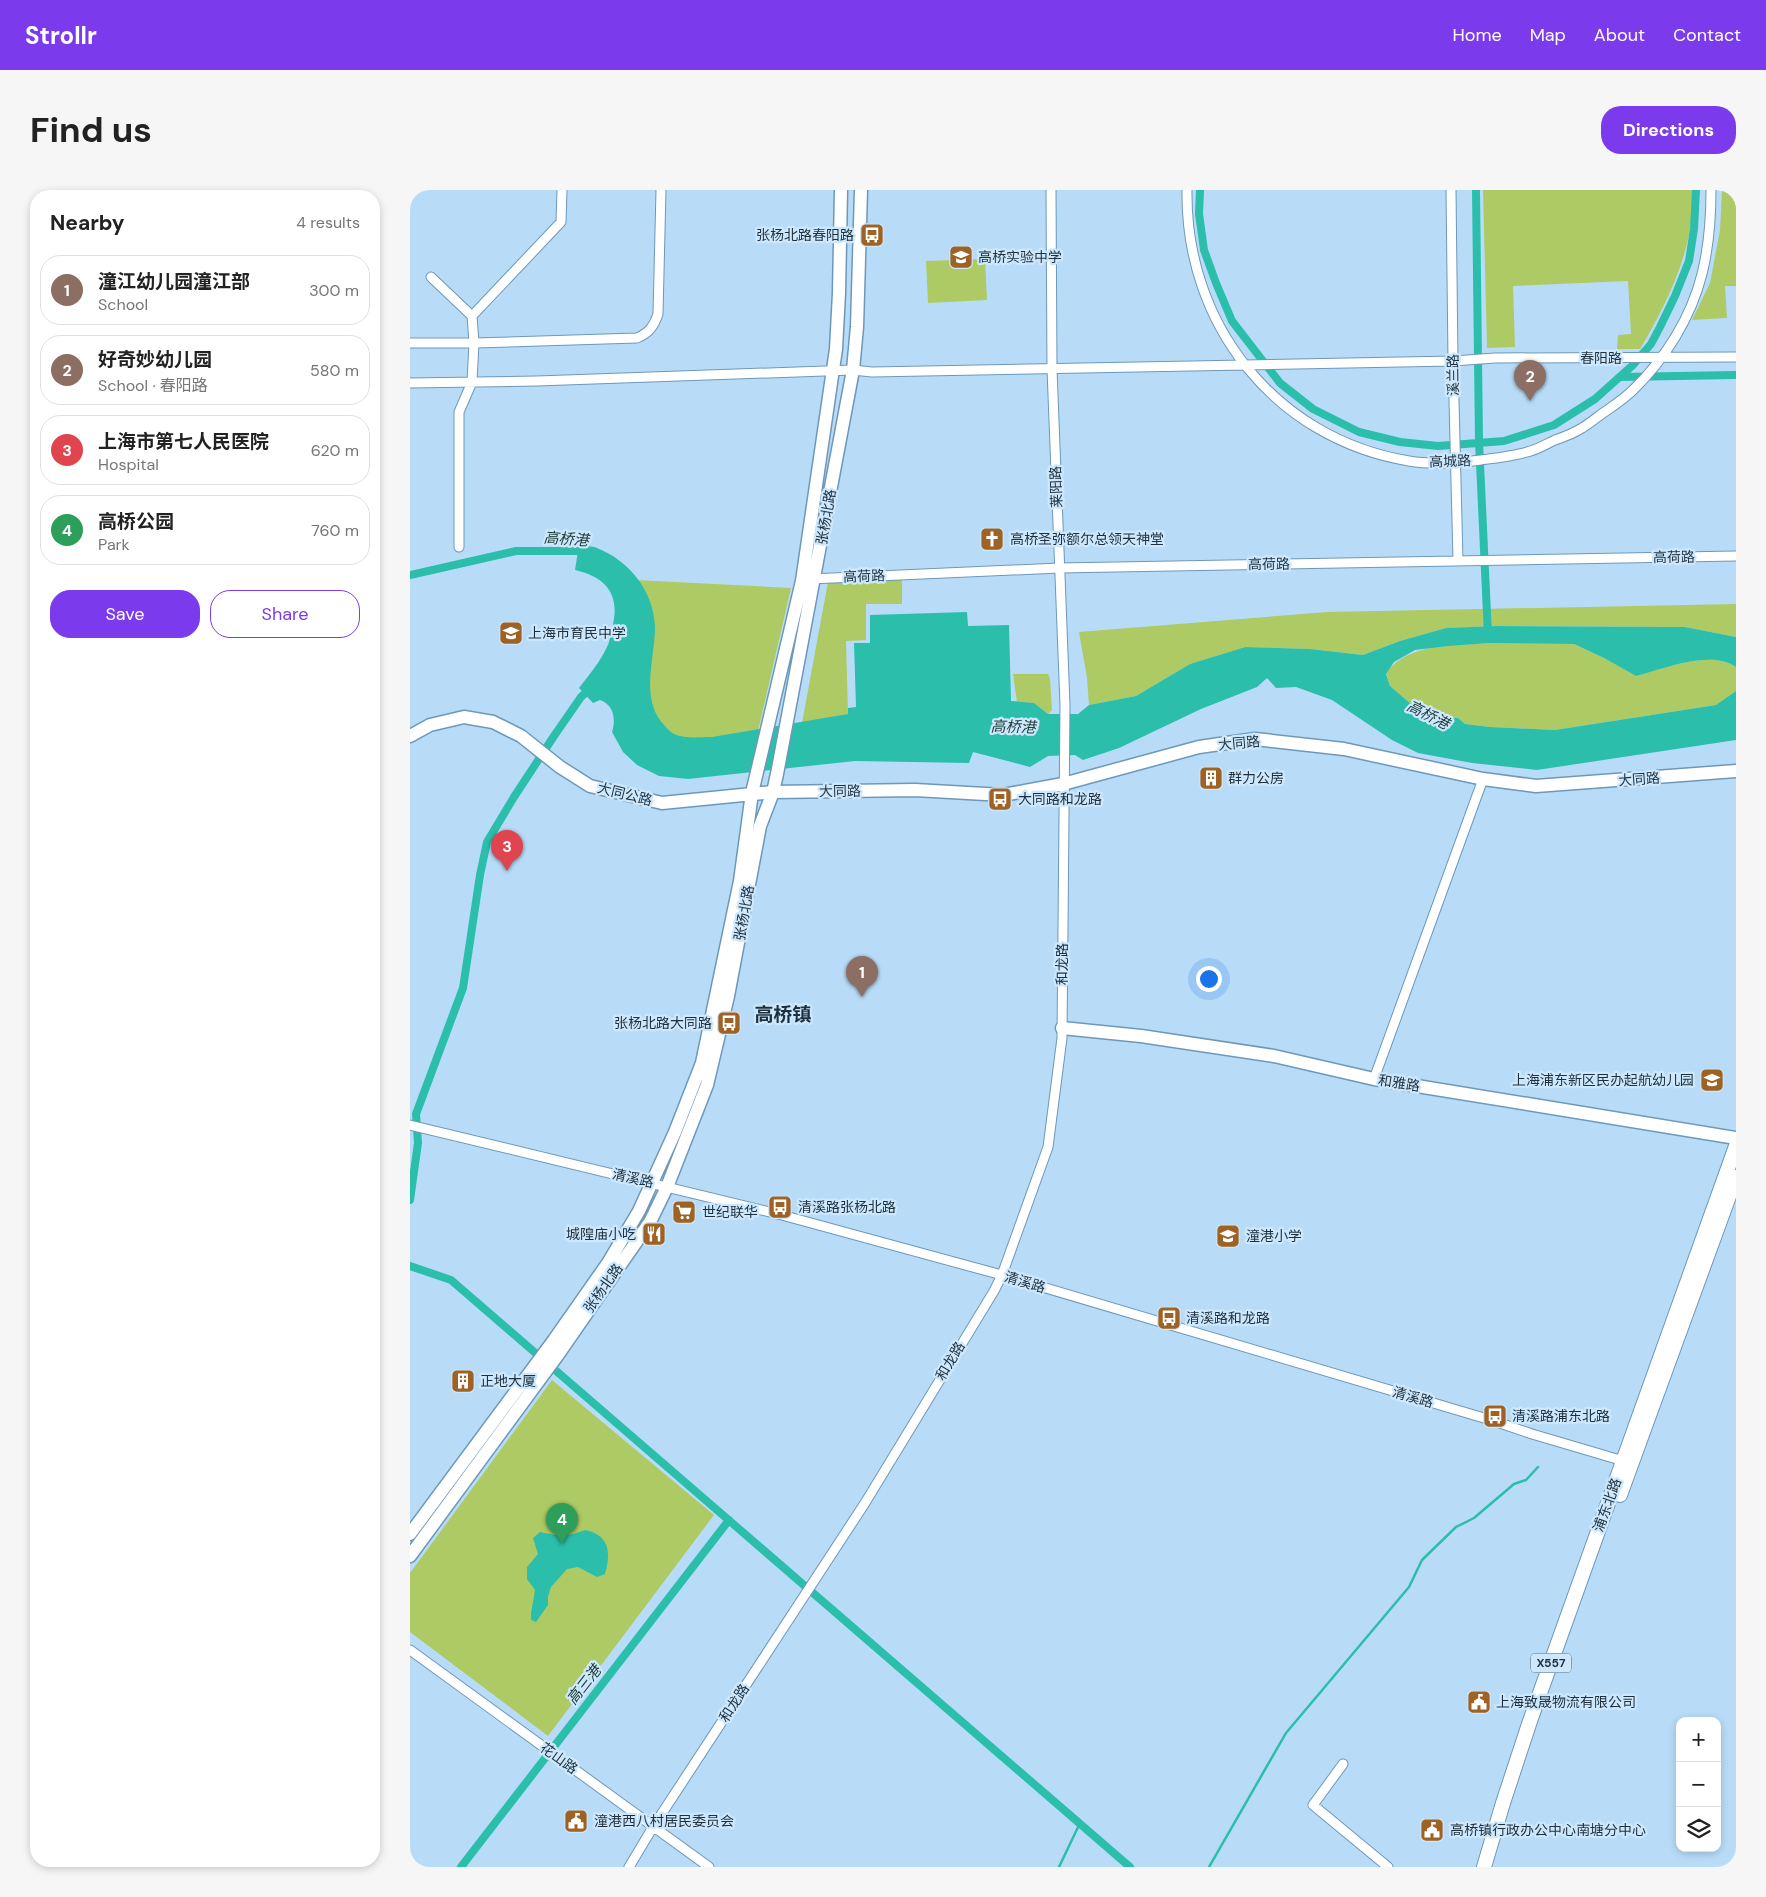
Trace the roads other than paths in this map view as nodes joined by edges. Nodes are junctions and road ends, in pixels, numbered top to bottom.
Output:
1 (562, 190) edge
2 (661, 190) edge
3 (841, 190) edge
4 (861, 190) edge
5 (1051, 190) edge
6 (1187, 190) edge
7 (1451, 190) edge
8 (1711, 190) edge
9 (431, 277) dead end
10 (472, 316) junction
11 (410, 343) edge
12 (474, 343) junction
13 (1736, 357) edge
14 (1662, 358) junction
15 (1453, 361) junction
16 (1245, 365) junction
17 (1052, 369) junction
18 (853, 370) junction
19 (833, 372) junction
20 (472, 382) junction
21 (410, 383) edge
22 (1456, 464) junction
23 (459, 547) dead end
24 (1736, 556) edge
25 (1458, 561) junction
26 (1059, 568) junction
27 (815, 578) junction
28 (802, 581) junction
29 (410, 736) edge
30 (1736, 771) edge
31 (1063, 779) junction
32 (1483, 779) junction
33 (773, 792) junction
34 (752, 793) junction
35 (1062, 1028) junction
36 (1374, 1079) junction
37 (410, 1125) edge
38 (1736, 1138) edge
39 (1736, 1146) edge
40 (1736, 1177) edge
41 (651, 1182) junction
42 (667, 1187) junction
43 (1002, 1275) junction
44 (544, 1362) junction
45 (1627, 1462) junction
46 (410, 1534) edge
47 (410, 1556) edge
48 (410, 1650) edge
49 (1342, 1764) dead end
50 (653, 1826) junction
51 (629, 1867) edge
52 (709, 1867) edge
53 (1388, 1867) edge
54 (1484, 1867) edge
55 (1493, 1867) edge

1 - 10 street
2 - 12 street
3 - 19 main road, 张杨北路
4 - 18 main road, 张杨北路
5 - 17 street, 莱阳路
6 - 16 street, 高城路
7 - 15 street, 溪兰路
8 - 14 street, 高城路
9 - 10 street
10 - 12 street
11 - 12 street
12 - 20 street
13 - 14 street, 春阳路
14 - 15 street, 春阳路
14 - 22 street, 高城路
15 - 16 street, 春阳路
15 - 22 street, 溪兰路
16 - 17 street, 春阳路
16 - 22 street, 高城路
17 - 18 street, 春阳路
17 - 26 street, 莱阳路
18 - 19 street, 春阳路
18 - 27 main road, 张杨北路
19 - 20 street, 春阳路
19 - 28 main road, 张杨北路
20 - 21 street, 春阳路
20 - 23 street
22 - 25 street, 溪兰路
24 - 25 street, 高荷路
25 - 26 street, 高荷路
26 - 27 street, 高荷路
26 - 31 street, 莱阳路
27 - 28 street, 高荷路
27 - 33 main road, 张杨北路
28 - 34 main road, 张杨北路
29 - 34 main road, 大同公路
30 - 32 main road, 大同路
31 - 32 main road, 大同路
31 - 33 main road, 大同路
31 - 35 street, 和龙路
32 - 36 street
33 - 34 main road, 大同公路
33 - 42 main road, 张杨北路
34 - 41 main road, 张杨北路
35 - 36 main road, 和雅路
35 - 43 street, 和龙路
36 - 38 main road, 和雅路
37 - 41 street, 清溪路
39 - 45 main road, 浦东北路 / X557
40 - 45 main road, 浦东北路 / X557
41 - 42 street, 清溪路
41 - 44 main road, 张杨北路
42 - 43 street, 清溪路
42 - 44 main road, 张杨北路
43 - 45 street, 清溪路
43 - 50 street, 和龙路
44 - 46 main road, 张杨北路
44 - 47 main road, 张杨北路
45 - 54 main road, 浦东北路 / X557
45 - 55 main road, 浦东北路 / X557
48 - 50 street, 花山路
49 - 53 street
50 - 51 street, 和龙路
50 - 52 street, 花山路

